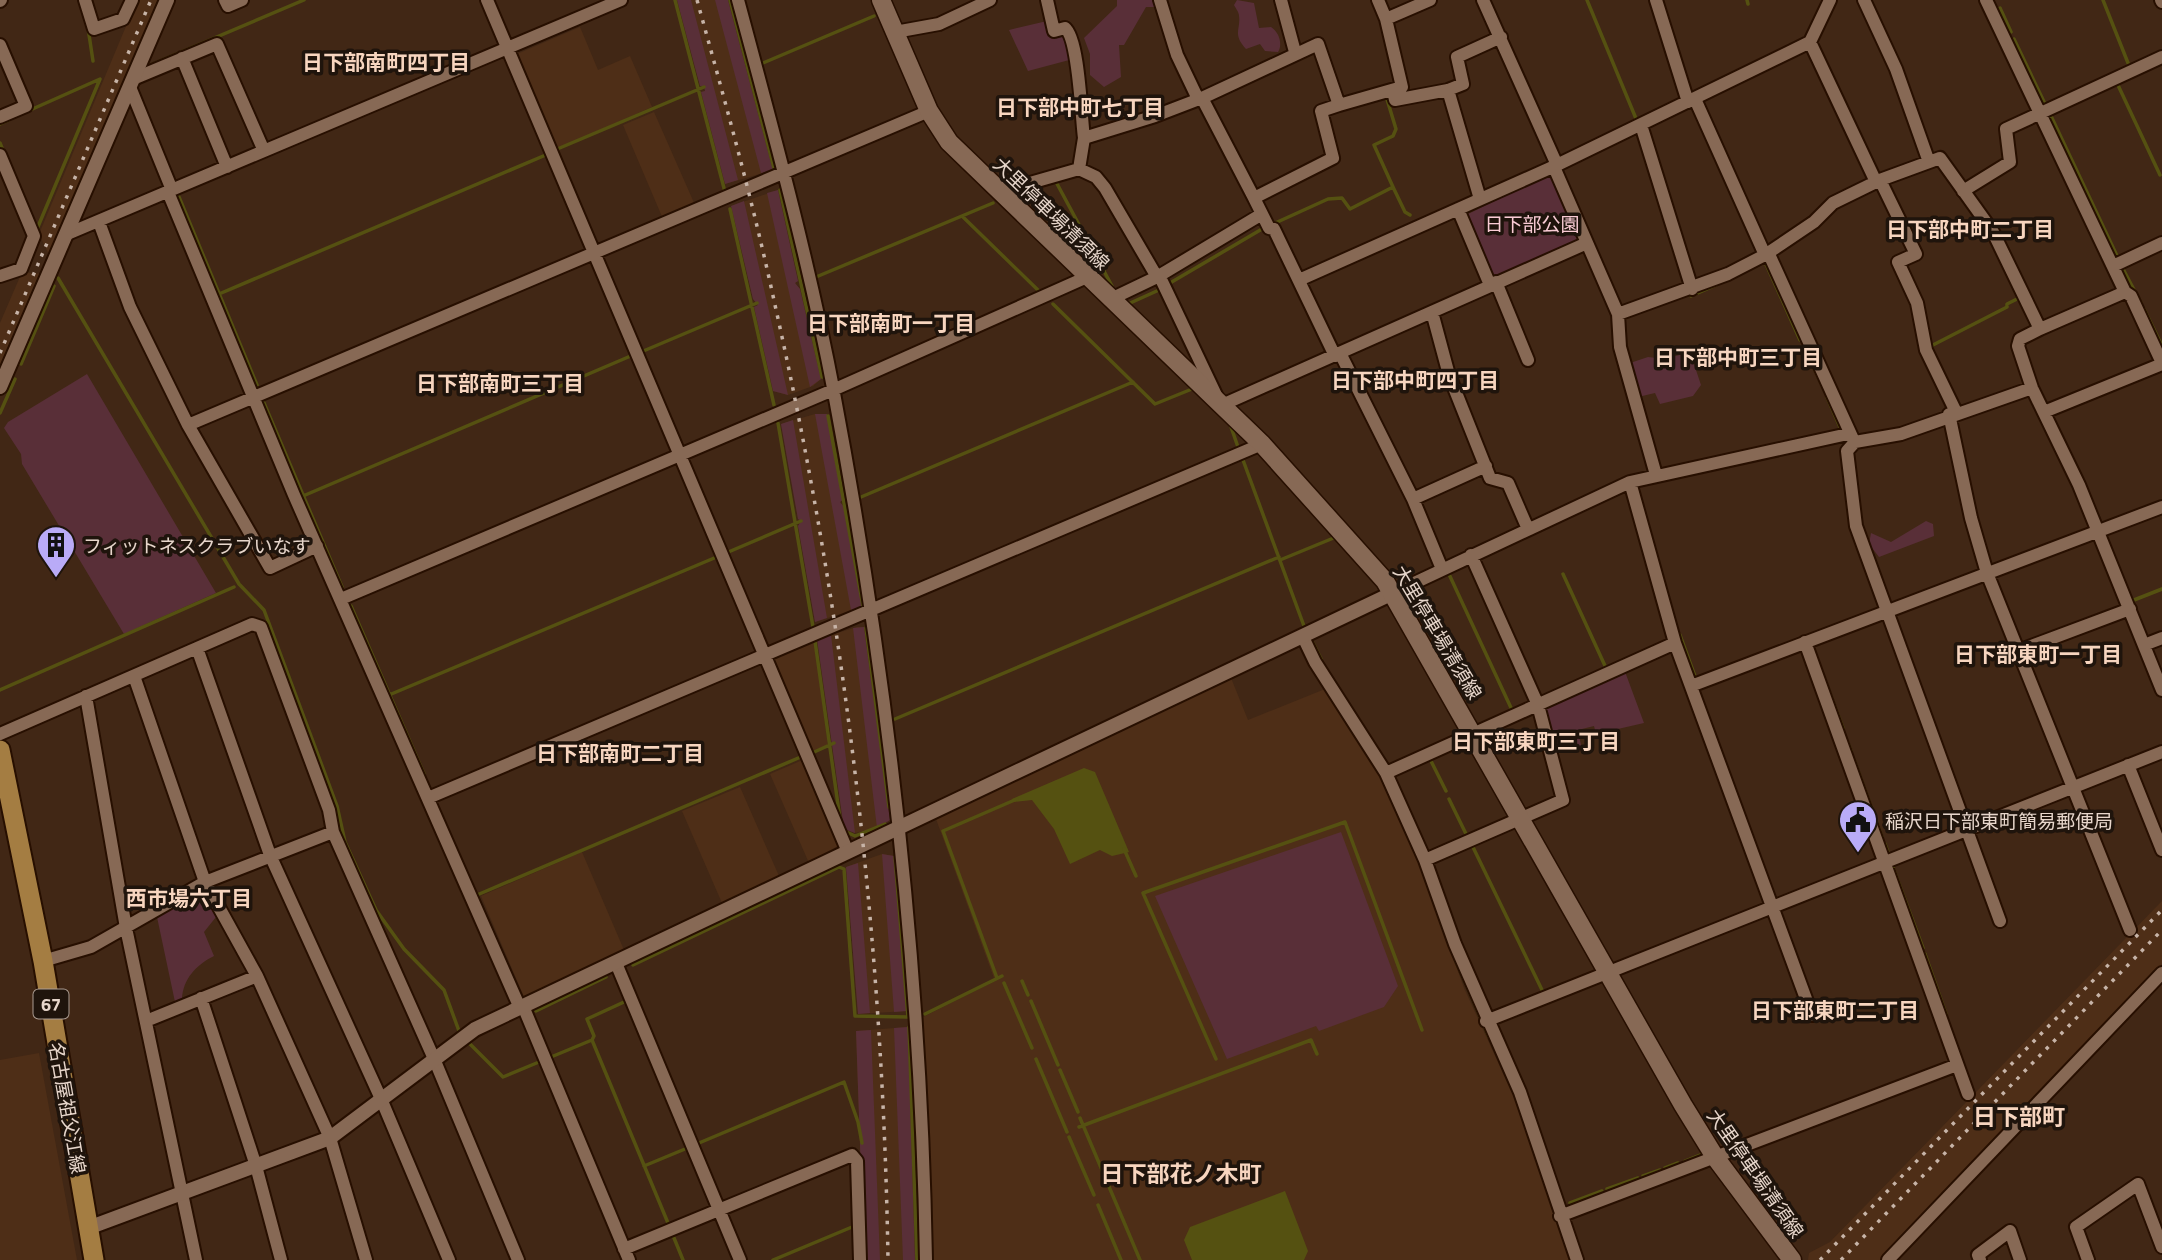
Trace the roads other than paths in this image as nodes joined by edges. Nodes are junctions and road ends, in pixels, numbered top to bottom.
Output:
1 (85, 0) edge
2 (132, 0) edge
3 (167, 0) edge
4 (225, 0) edge
5 (242, 0) edge
6 (486, 0) edge
7 (621, 0) edge
8 (738, 0) edge
9 (881, 0) edge
10 (990, 0) edge
11 (1047, 0) edge
12 (1160, 0) edge
13 (1281, 0) edge
14 (1378, 0) edge
15 (1430, 0) edge
16 (1483, 0) edge
17 (1656, 0) edge
18 (1830, 0) edge
19 (1864, 0) edge
20 (1986, 0) edge
21 (1386, 19) junction
22 (895, 32) junction
23 (1501, 37) junction
24 (1810, 42) junction
25 (0, 45) edge
26 (507, 48) junction
27 (1295, 52) junction
28 (2162, 57) edge
29 (182, 58) junction
30 (132, 83) junction
31 (1393, 90) junction
32 (1448, 90) junction
33 (1200, 98) junction
34 (1691, 101) junction
35 (1339, 105) junction
36 (929, 111) junction
37 (2040, 114) junction
38 (0, 117) edge
39 (1642, 125) junction
40 (1084, 138) junction
41 (264, 151) junction
42 (0, 155) edge
43 (1929, 162) junction
44 (1555, 166) junction
45 (227, 167) junction
46 (1079, 169) junction
47 (784, 173) junction
48 (1878, 181) junction
49 (170, 191) junction
50 (1963, 191) junction
51 (999, 192) junction
52 (1254, 198) junction
53 (1480, 200) junction
54 (1458, 209) junction
55 (1262, 214) junction
56 (99, 222) junction
57 (65, 235) junction
58 (1587, 243) junction
59 (2162, 243) edge
60 (1767, 253) junction
61 (594, 254) junction
62 (2113, 266) junction
63 (0, 275) edge
64 (1158, 276) junction
65 (1087, 277) junction
66 (1299, 279) junction
67 (1493, 284) junction
68 (1692, 289) junction
69 (2125, 292) junction
70 (1111, 299) junction
71 (1432, 312) junction
72 (1618, 314) junction
73 (2040, 329) junction
74 (1338, 355) junction
75 (1528, 360) dead end
76 (2162, 363) edge
77 (0, 387) edge
78 (2032, 388) junction
79 (833, 390) junction
80 (253, 396) junction
81 (1221, 404) junction
82 (2044, 412) junction
83 (1953, 413) junction
84 (188, 425) junction
85 (1852, 438) junction
86 (1262, 444) junction
87 (680, 454) junction
88 (1486, 466) junction
89 (1656, 475) junction
90 (1630, 482) junction
91 (1413, 499) junction
92 (2162, 507) edge
93 (1528, 529) junction
94 (2098, 531) junction
95 (317, 546) junction
96 (1471, 555) junction
97 (1442, 569) junction
98 (1987, 573) junction
99 (1393, 593) junction
100 (341, 598) junction
101 (2130, 609) junction
102 (872, 610) junction
103 (1889, 611) junction
104 (1303, 637) junction
105 (2162, 638) edge
106 (1805, 642) junction
107 (1675, 643) junction
108 (2144, 645) junction
109 (197, 648) junction
110 (2018, 651) junction
111 (766, 655) junction
112 (134, 676) junction
113 (1691, 686) junction
114 (2162, 690) edge
115 (86, 696) junction
116 (1538, 705) junction
117 (0, 734) edge
118 (1474, 734) junction
119 (0, 750) edge
120 (2162, 752) edge
121 (2128, 765) junction
122 (1386, 774) junction
123 (2073, 787) junction
124 (428, 799) junction
125 (1521, 816) junction
126 (900, 827) junction
127 (1969, 829) junction
128 (333, 832) junction
129 (2162, 850) edge
130 (848, 852) junction
131 (270, 855) junction
132 (1425, 860) junction
133 (1885, 862) junction
134 (205, 882) junction
135 (1772, 907) junction
136 (2000, 921) dead end
137 (126, 928) junction
138 (2130, 930) dead end
139 (43, 961) junction
140 (615, 963) junction
141 (1609, 972) junction
142 (2162, 973) edge
143 (257, 976) junction
144 (201, 998) junction
145 (521, 1007) junction
146 (1812, 1016) dead end
147 (146, 1021) junction
148 (1486, 1021) junction
149 (435, 1061) junction
150 (1957, 1065) junction
151 (1968, 1094) dead end
152 (382, 1101) junction
153 (330, 1138) junction
154 (1715, 1157) junction
155 (256, 1166) junction
156 (184, 1194) junction
157 (719, 1209) junction
158 (1560, 1216) junction
159 (88, 1228) junction
160 (2162, 1247) edge
161 (626, 1254) edge
162 (1785, 1258) edge
163 (94, 1260) edge
164 (195, 1260) edge
165 (281, 1260) edge
166 (366, 1260) edge
167 (449, 1260) edge
168 (518, 1260) edge
169 (740, 1260) edge
170 (860, 1260) edge
171 (926, 1260) edge
172 (1577, 1260) edge
173 (1888, 1260) edge
174 (1980, 1260) edge
175 (2020, 1260) edge
176 (2088, 1260) edge

1 - 2 street
3 - 30 street
4 - 5 street
6 - 26 street
7 - 26 street
8 - 47 street
9 - 22 main road, 大里停車場清須線
10 - 22 street
11 - 40 street
12 - 33 street
13 - 27 street
14 - 21 street
15 - 21 street
16 - 23 street
17 - 34 street
18 - 24 street
19 - 43 street
20 - 37 street
21 - 31 street
22 - 36 main road, 大里停車場清須線
23 - 32 street
23 - 44 street
24 - 34 street
24 - 48 street
25 - 38 street
26 - 41 street
26 - 61 street
27 - 33 street
27 - 35 street
28 - 37 street
29 - 30 street
29 - 41 street
29 - 45 street
30 - 49 street
30 - 57 street
31 - 32 street
31 - 35 street
32 - 53 street
33 - 40 street
33 - 52 street
34 - 39 street
34 - 60 street
35 - 52 street
36 - 47 street
36 - 51 main road, 大里停車場清須線
37 - 50 street
37 - 62 street
39 - 44 street
39 - 68 street
40 - 46 street
41 - 45 street
42 - 63 street
43 - 48 street
43 - 50 street
44 - 53 street
44 - 58 street
45 - 49 street
46 - 51 street
46 - 64 street
47 - 61 street
47 - 79 street
48 - 60 street
48 - 83 street
49 - 56 street
49 - 80 street
50 - 73 street
51 - 65 main road, 大里停車場清須線
52 - 55 street
53 - 54 street
54 - 66 street
54 - 67 street
55 - 64 street
55 - 66 street
56 - 57 street
56 - 84 street
57 - 77 street
58 - 67 street
58 - 72 street
59 - 62 street
60 - 68 street
60 - 85 street
61 - 80 street
61 - 87 street
62 - 69 street
64 - 70 street
64 - 81 street
65 - 70 main road, 大里停車場清須線
65 - 79 street
66 - 74 street
67 - 71 street
67 - 75 street
68 - 72 street
69 - 73 street
69 - 76 street
70 - 81 main road, 大里停車場清須線
71 - 74 street
71 - 88 street
72 - 89 street
73 - 78 street
74 - 81 street
74 - 91 street
76 - 82 street
78 - 82 street
78 - 83 street
79 - 87 street
79 - 102 street
80 - 84 street
80 - 95 street
81 - 86 main road, 大里停車場清須線
82 - 94 street
83 - 85 street
83 - 98 street
84 - 95 street
85 - 89 street
85 - 103 street
86 - 99 main road, 大里停車場清須線
86 - 102 street
87 - 100 street
87 - 111 street
88 - 91 street
88 - 93 street
89 - 90 street
90 - 93 street
90 - 107 street
91 - 97 street
92 - 94 street
93 - 96 street
94 - 98 street
94 - 101 street
95 - 100 street
96 - 97 street
96 - 116 street
97 - 99 street
98 - 103 street
98 - 110 street
99 - 104 street
99 - 118 main road, 大里停車場清須線
100 - 124 street
101 - 108 street
101 - 110 street
102 - 111 street
102 - 126 street
103 - 106 street
103 - 127 street
104 - 122 street
104 - 126 street
105 - 108 street
106 - 113 street
106 - 133 street
107 - 113 street
107 - 116 street
108 - 114 street
109 - 112 street
109 - 128 street
109 - 131 street
110 - 123 street
111 - 124 street
111 - 130 street
112 - 115 street
112 - 134 street
113 - 135 street
115 - 117 street
115 - 137 street
116 - 118 street
116 - 125 street
118 - 122 street
118 - 125 main road, 大里停車場清須線
119 - 139 main road, 名古屋祖父江線 / 67
120 - 121 street
121 - 123 street
121 - 129 street
122 - 132 street
123 - 127 street
123 - 138 street
124 - 145 street
125 - 132 street
125 - 141 main road, 大里停車場清須線
126 - 130 street
126 - 171 street
127 - 133 street
127 - 136 street
128 - 131 street
128 - 149 street
130 - 140 street
131 - 134 street
131 - 152 street
132 - 148 street
133 - 135 street
133 - 150 street
134 - 137 street
134 - 143 street
135 - 141 street
135 - 146 street
137 - 139 street
137 - 147 street
139 - 159 main road, 名古屋祖父江線 / 67
140 - 145 street
140 - 157 street
141 - 148 street
141 - 154 main road, 大里停車場清須線
142 - 173 street
143 - 144 street
143 - 153 street
144 - 147 street
144 - 155 street
145 - 149 street
145 - 161 street
147 - 156 street
148 - 158 street
149 - 152 street
149 - 168 street
150 - 151 street
150 - 154 street
152 - 153 street
152 - 167 street
153 - 155 street
153 - 166 street
154 - 158 street
154 - 162 main road, 大里停車場清須線
155 - 156 street
155 - 165 street
156 - 159 street
156 - 164 street
157 - 161 street
157 - 169 street
157 - 170 street
158 - 172 street
159 - 163 main road, 名古屋祖父江線 / 67
160 - 176 street
174 - 175 street

